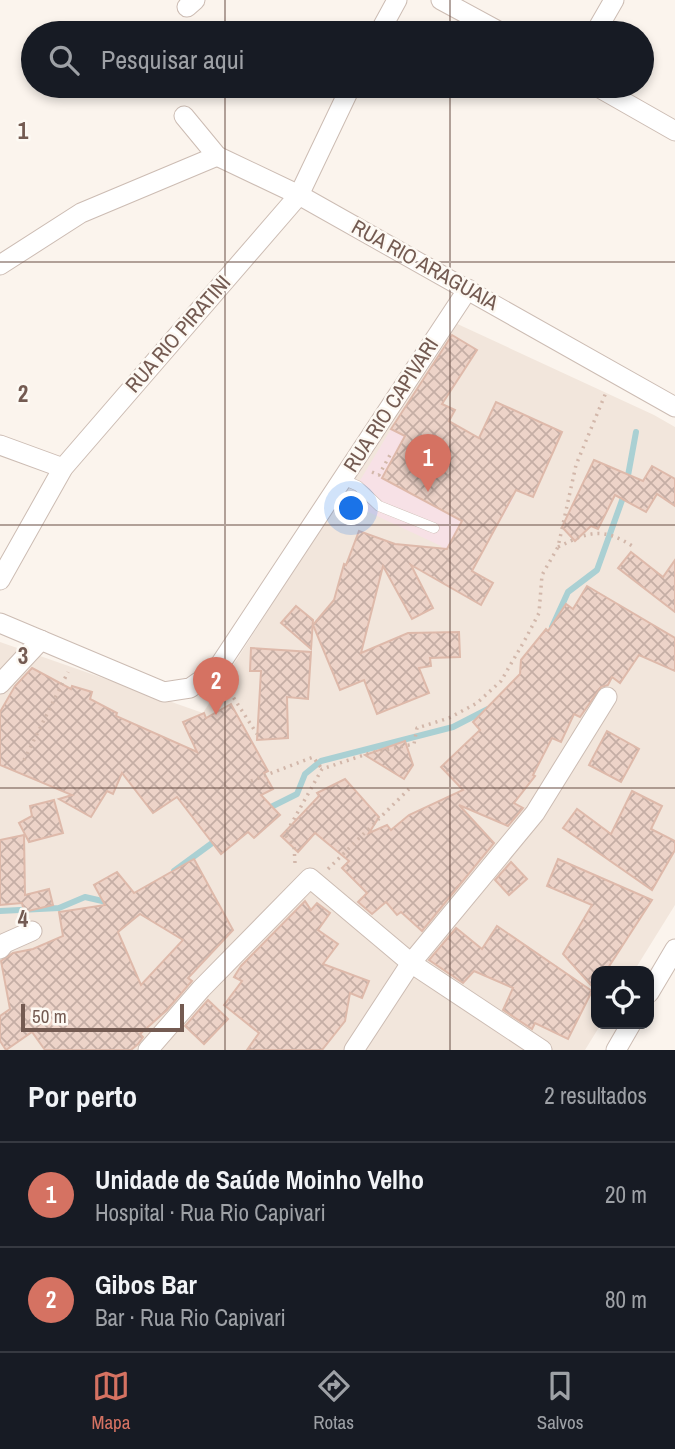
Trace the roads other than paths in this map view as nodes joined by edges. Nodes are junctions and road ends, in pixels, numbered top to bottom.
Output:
1 (397, 0) edge
2 (441, 0) edge
3 (614, 0) edge
4 (386, 21) edge
5 (480, 21) edge
6 (602, 21) edge
7 (345, 98) edge
8 (617, 98) edge
9 (184, 116) dead end
10 (675, 131) edge
11 (217, 156) junction
12 (299, 195) junction
13 (0, 265) edge
14 (468, 289) junction
15 (674, 404) edge
16 (0, 445) edge
17 (63, 468) junction
18 (342, 479) junction
19 (434, 528) dead end
20 (0, 580) edge
21 (0, 623) edge
22 (41, 640) junction
23 (0, 684) edge
24 (607, 697) dead end
25 (32, 932) dead end
26 (0, 949) edge
27 (675, 949) edge
28 (411, 963) junction
29 (654, 985) edge
30 (628, 1029) edge
31 (148, 1050) edge
32 (354, 1050) edge
33 (542, 1050) edge
34 (616, 1050) edge

1 - 4 street
2 - 5 street
3 - 6 street
7 - 12 street, RUA RIO PIRATINI
8 - 10 street
9 - 11 street, RUA RIO ARAGUAIA
11 - 12 street, RUA RIO ARAGUAIA
11 - 13 street
12 - 14 street, RUA RIO ARAGUAIA
12 - 17 street, RUA RIO PIRATINI
14 - 15 street, RUA RIO ARAGUAIA
14 - 18 street, RUA RIO CAPIVARI
16 - 17 street
17 - 20 street, RUA RIO PIRATINI
18 - 19 lane
18 - 22 street, RUA RIO CAPIVARI
21 - 22 street
22 - 23 street
24 - 28 street
25 - 26 street
27 - 29 street
28 - 31 street
28 - 32 street
28 - 33 street
30 - 34 street

